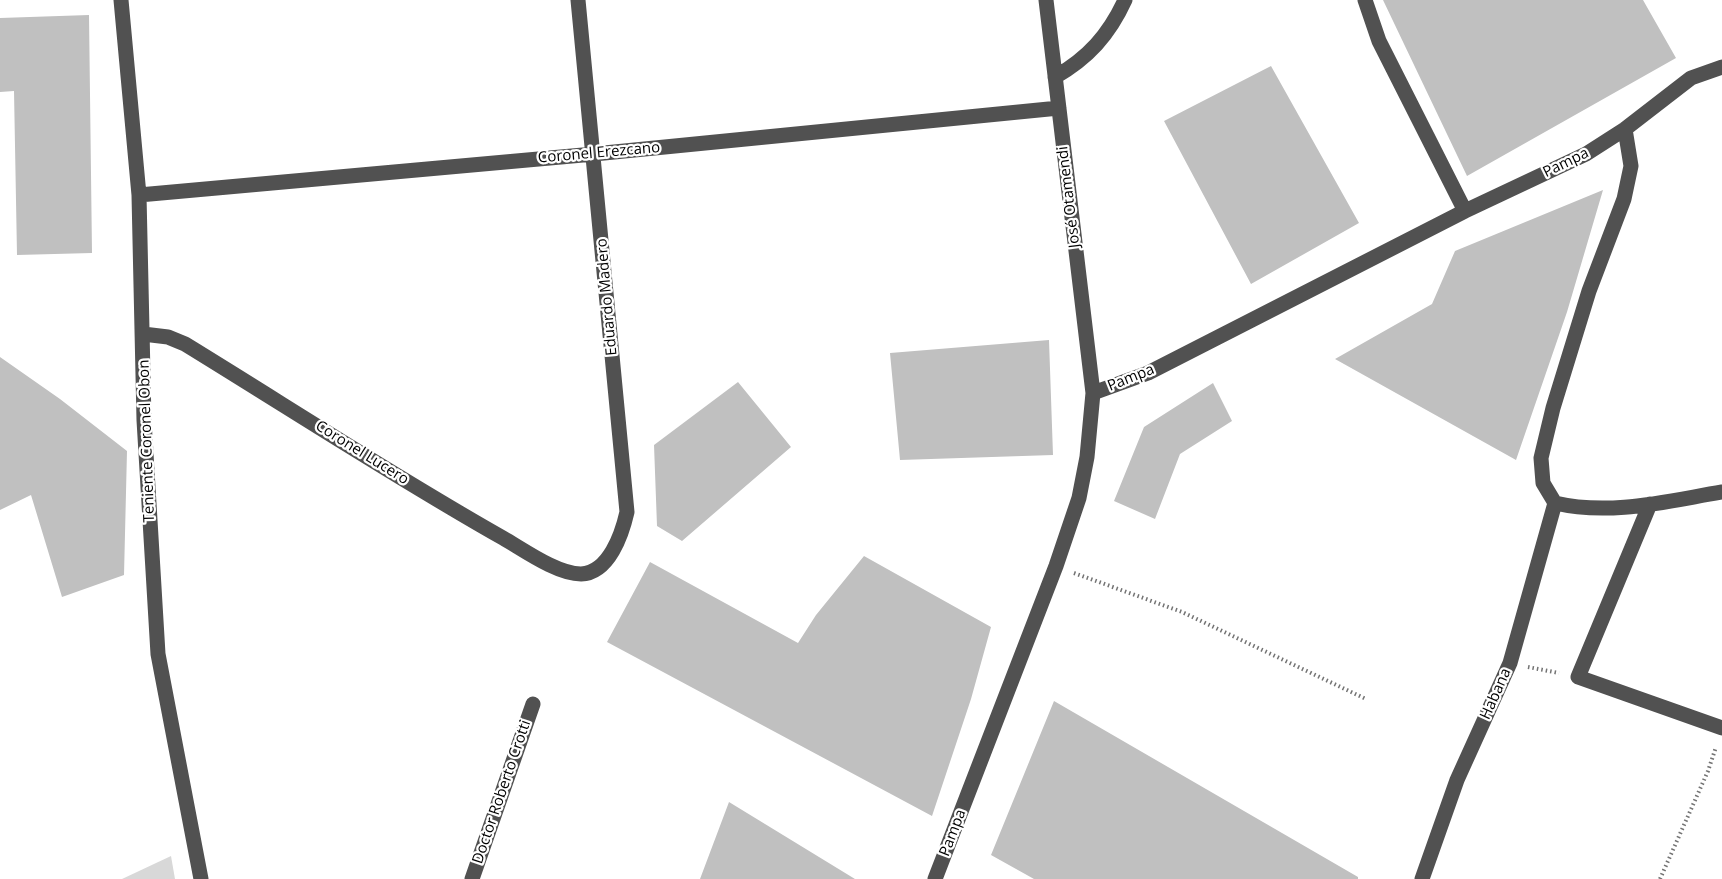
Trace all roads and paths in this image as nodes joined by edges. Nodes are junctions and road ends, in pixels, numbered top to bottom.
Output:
1 (121, 0) edge
2 (578, 0) edge
3 (1046, 0) edge
4 (1125, 0) edge
5 (1365, 0) edge
6 (1722, 67) edge
7 (1055, 77) junction
8 (1059, 108) junction
9 (1624, 129) junction
10 (594, 154) junction
11 (138, 195) junction
12 (1465, 210) junction
13 (143, 334) junction
14 (1093, 393) junction
15 (1722, 492) edge
16 (1555, 503) junction
17 (1650, 504) junction
18 (1056, 566) junction
19 (581, 574) joint
20 (1510, 663) junction
21 (1578, 677) junction
22 (1366, 699) dead end
23 (533, 704) dead end
24 (1722, 728) edge
25 (201, 879) edge
26 (472, 879) edge
27 (935, 879) edge
28 (1422, 879) edge
29 (1660, 879) edge

1 - 11 street, Teniente Coronel Obon
2 - 10 street, Eduardo Madero
3 - 7 street, José Otamendi
4 - 7 street
5 - 12 street
6 - 9 street, Pampa
7 - 8 street, José Otamendi
8 - 10 street, Coronel Erezcano
8 - 14 street, José Otamendi
9 - 12 street, Pampa
9 - 16 street
10 - 11 street, Coronel Erezcano
10 - 19 street, Eduardo Madero
11 - 13 street, Teniente Coronel Obon
12 - 14 street, Pampa
13 - 19 street, Coronel Lucero
13 - 25 street, Teniente Coronel Obon
14 - 18 street, Pampa
15 - 17 street
16 - 17 street
16 - 20 street, Habana
17 - 21 street
18 - 22 path
18 - 27 street, Pampa
20 - 21 path
20 - 28 street, Habana
21 - 24 street
23 - 26 street, Doctor Roberto Crotti
24 - 29 path

